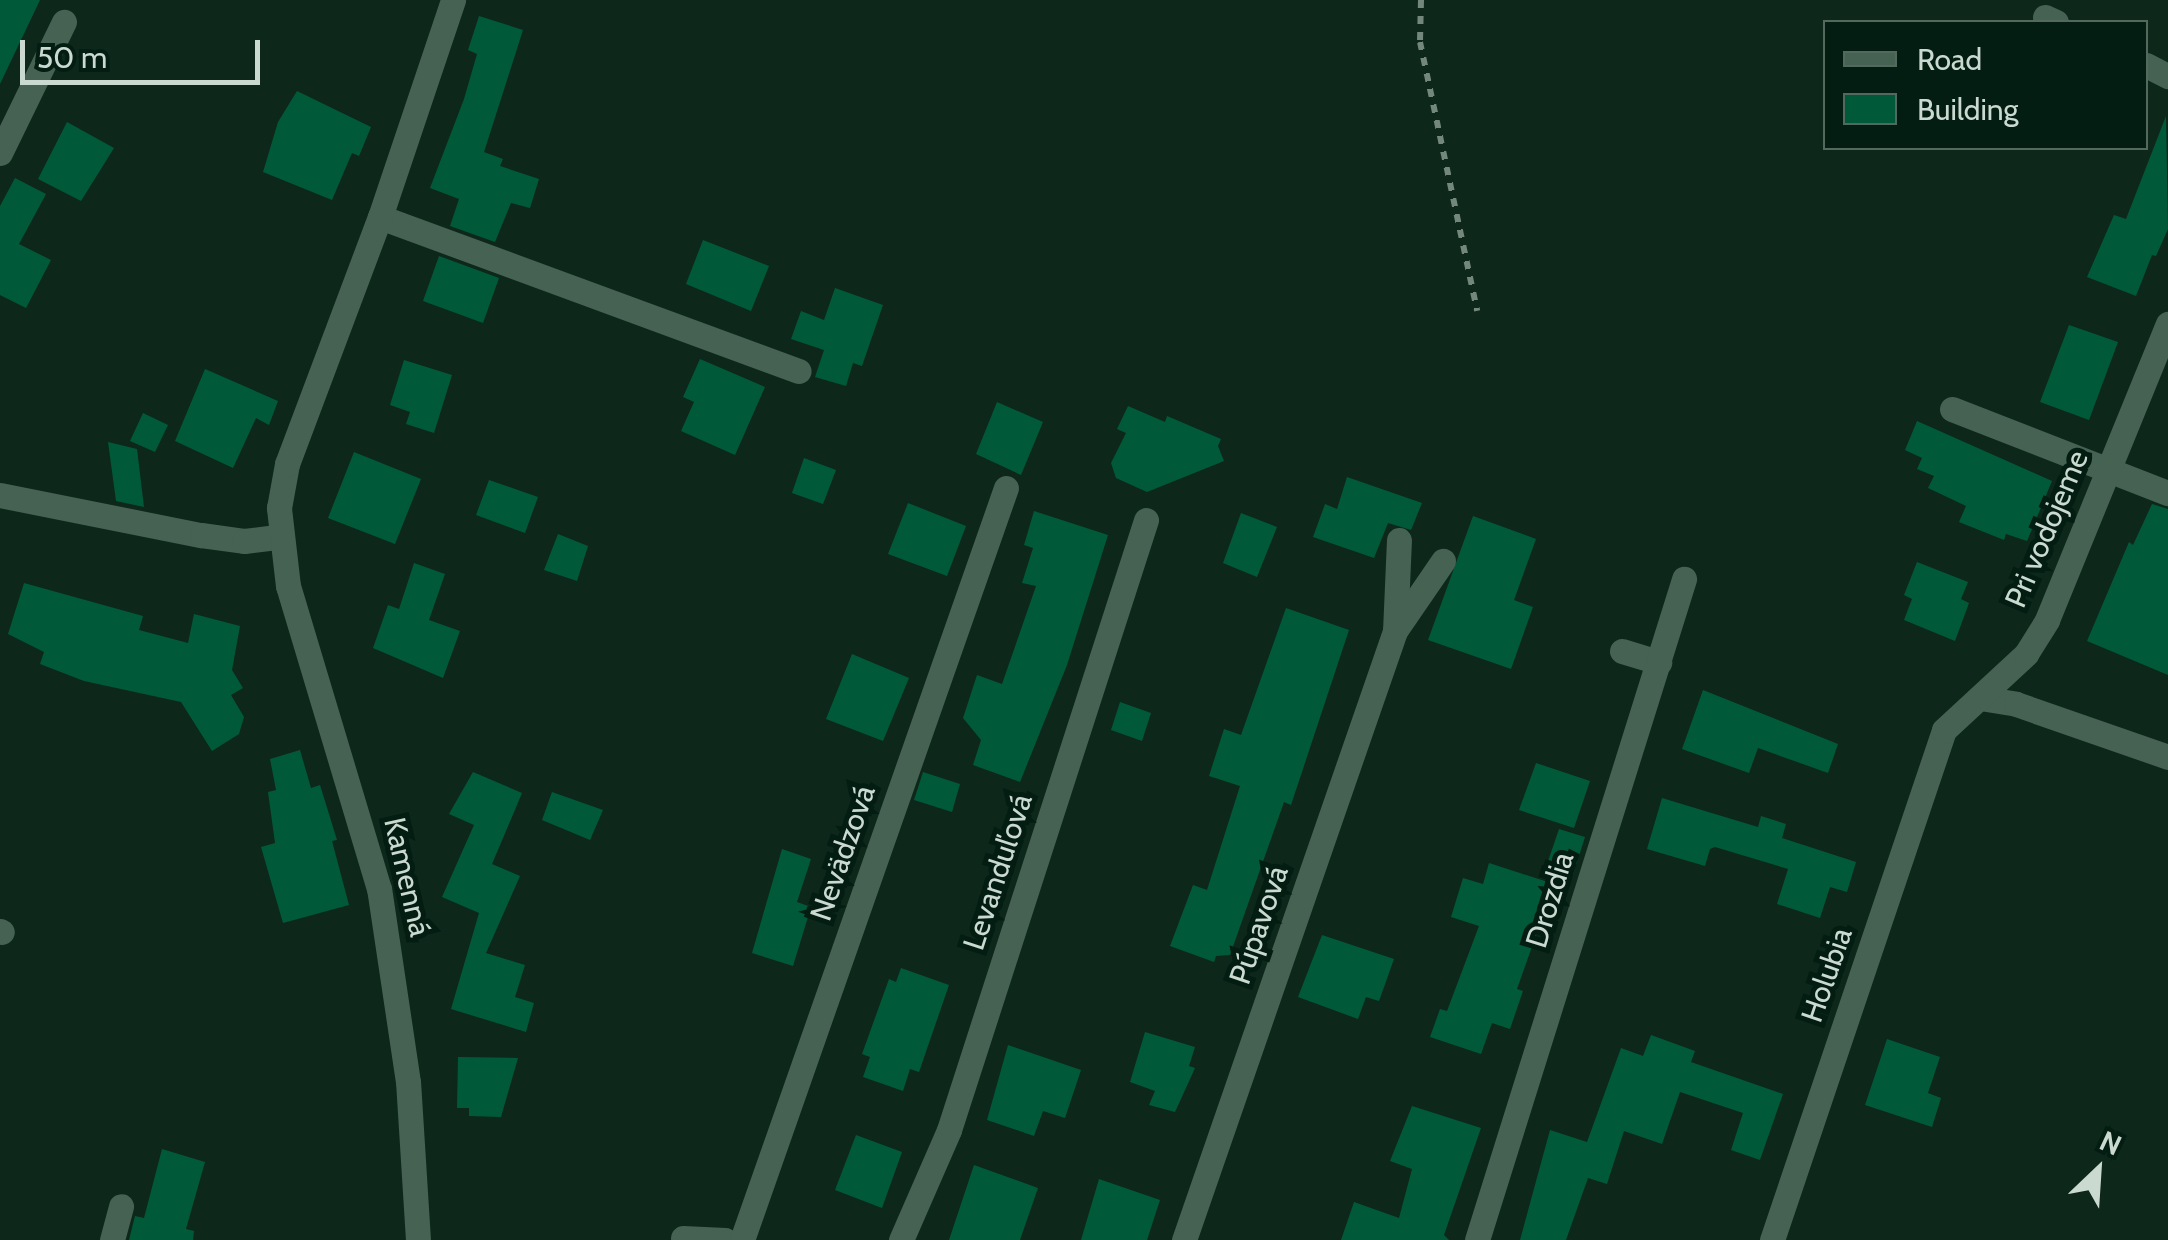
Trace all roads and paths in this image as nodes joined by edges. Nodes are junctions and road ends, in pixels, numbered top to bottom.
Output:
1 (452, 0) edge
2 (1421, 0) edge
3 (64, 22) dead end
4 (0, 153) edge
5 (380, 217) junction
6 (1477, 311) dead end
7 (2168, 324) edge
8 (799, 370) dead end
9 (1952, 408) dead end
10 (2108, 468) junction
11 (1006, 488) dead end
12 (2168, 493) edge
13 (0, 495) edge
14 (1146, 520) dead end
15 (279, 538) junction
16 (1399, 540) dead end
17 (1443, 561) dead end
18 (1684, 579) dead end
19 (1395, 631) junction
20 (1622, 651) dead end
21 (1658, 662) junction
22 (1980, 698) junction
23 (1944, 730) joint
24 (2168, 757) edge
25 (121, 1206) dead end
26 (682, 1238) dead end
27 (112, 1240) edge
28 (418, 1240) edge
29 (725, 1240) edge
30 (742, 1240) edge
31 (902, 1240) edge
32 (1184, 1240) edge
33 (1477, 1240) edge
34 (1772, 1240) edge

1 - 5 street, Kamenná
2 - 6 path
3 - 4 street
5 - 8 street
5 - 15 street, Kamenná
7 - 10 street, Pri vodojeme
9 - 10 street
10 - 12 street
10 - 22 street, Pri vodojeme
11 - 30 street, Nevädzová
13 - 15 street
14 - 31 street, Levanduľová
15 - 28 street, Kamenná
16 - 19 street
17 - 19 street
18 - 21 street, Drozdia
19 - 32 street, Púpavová
20 - 21 street
21 - 33 street, Drozdia
22 - 23 street, Pri vodojeme
22 - 24 street
23 - 34 street, Holubia
25 - 27 street
26 - 29 street

